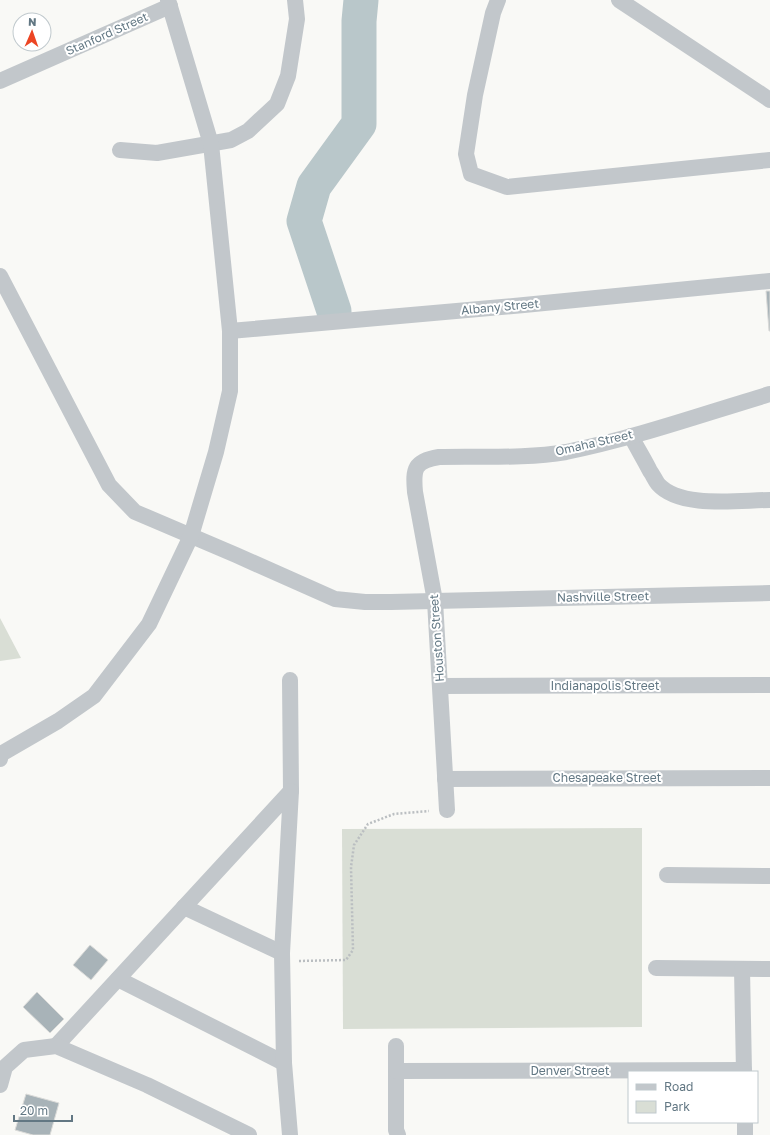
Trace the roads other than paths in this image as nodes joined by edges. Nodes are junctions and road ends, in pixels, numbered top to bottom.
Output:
1 (295, 0) edge
2 (498, 0) edge
3 (619, 0) edge
4 (169, 3) edge
5 (0, 81) edge
6 (770, 100) edge
7 (211, 144) junction
8 (120, 150) dead end
9 (770, 160) edge
10 (0, 276) edge
11 (770, 281) edge
12 (230, 331) junction
13 (770, 394) edge
14 (631, 436) junction
15 (416, 467) joint
16 (770, 500) edge
17 (191, 536) junction
18 (770, 593) edge
19 (435, 601) junction
20 (290, 680) dead end
21 (770, 685) edge
22 (440, 686) junction
23 (0, 755) edge
24 (445, 778) junction
25 (770, 778) edge
26 (290, 791) junction
27 (446, 810) road end
28 (667, 875) dead end
29 (770, 876) edge
30 (184, 907) junction
31 (282, 957) junction
32 (656, 968) dead end
33 (742, 969) junction
34 (770, 969) edge
35 (118, 979) junction
36 (56, 1046) junction
37 (396, 1046) dead end
38 (284, 1063) junction
39 (396, 1071) junction
40 (744, 1071) edge
41 (0, 1085) edge
42 (745, 1123) edge
43 (249, 1135) edge
44 (290, 1135) edge
45 (398, 1135) edge
46 (745, 1135) edge

1 - 7 street
2 - 9 street
3 - 6 street
4 - 5 street, Stanford Street
4 - 7 street
7 - 8 street
7 - 12 street
10 - 17 street, Nashville Street
11 - 12 street, Albany Street
12 - 17 street
13 - 14 street, Omaha Street
14 - 15 street, Omaha Street
14 - 16 street
15 - 19 street, Houston Street
17 - 19 street, Nashville Street
17 - 23 street
18 - 19 street, Nashville Street
19 - 22 street, Houston Street
20 - 26 street
21 - 22 street, Indianapolis Street
22 - 24 street, Houston Street
24 - 25 street, Chesapeake Street
24 - 27 street, Houston Street
26 - 30 street
26 - 31 street
28 - 29 street
30 - 31 street
30 - 35 street
31 - 38 street
32 - 33 street
33 - 34 street
33 - 40 street
35 - 36 street
35 - 38 street
36 - 41 street
36 - 43 street
37 - 39 street
38 - 44 street
39 - 40 street, Denver Street
39 - 45 street
42 - 46 street

